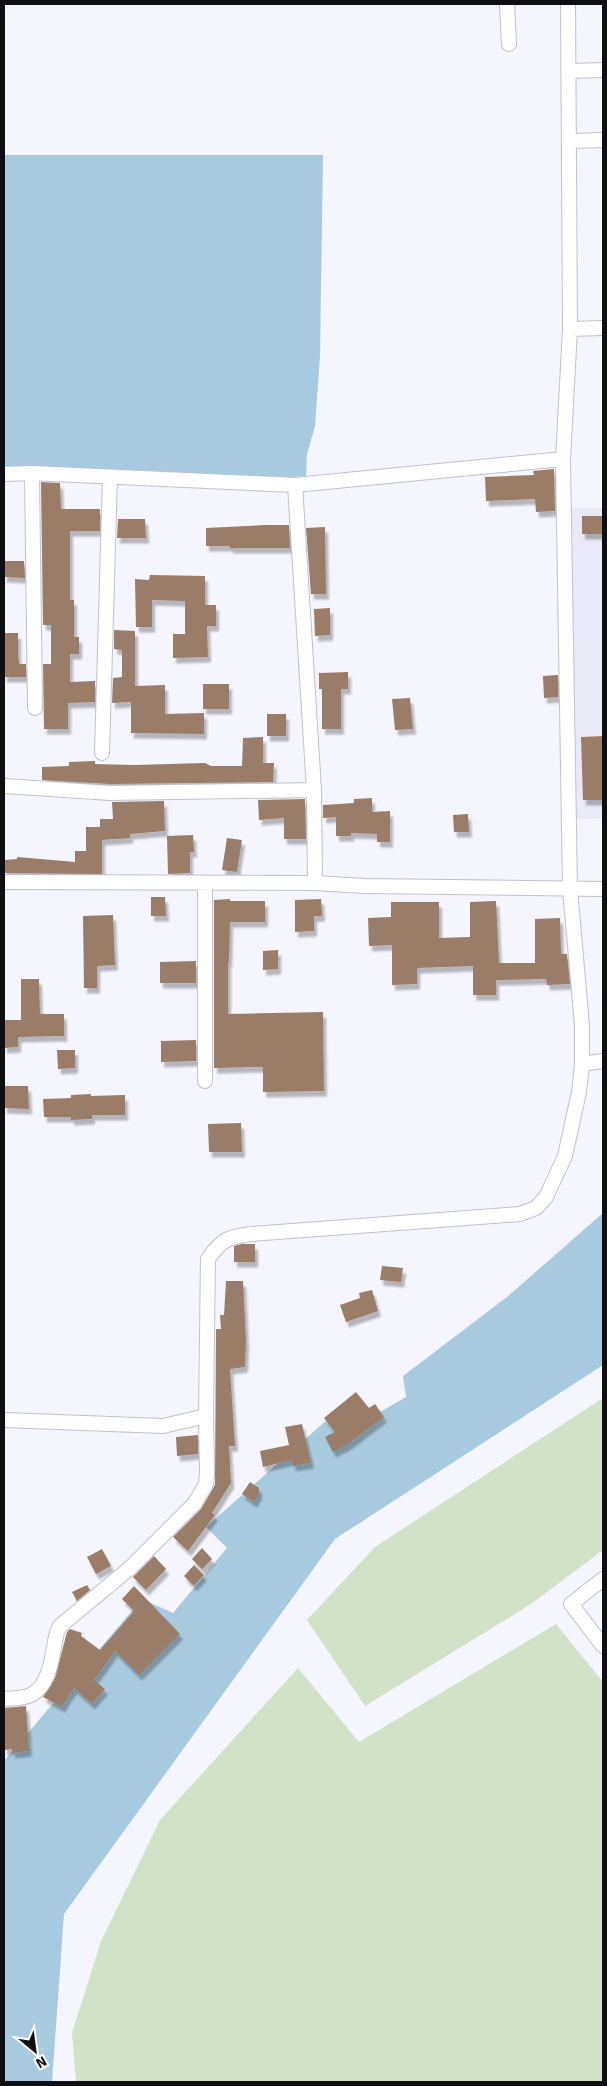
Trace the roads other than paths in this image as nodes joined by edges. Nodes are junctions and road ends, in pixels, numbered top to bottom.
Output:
1 (507, 4) edge
2 (568, 4) edge
3 (509, 44) dead end
4 (603, 70) edge
5 (570, 71) junction
6 (603, 140) edge
7 (570, 141) junction
8 (603, 328) edge
9 (570, 329) junction
10 (563, 459) junction
11 (32, 473) junction
12 (4, 474) edge
13 (110, 477) junction
14 (295, 485) junction
15 (35, 708) dead end
16 (102, 753) dead end
17 (4, 786) edge
18 (314, 790) junction
19 (4, 882) edge
20 (205, 883) junction
21 (315, 883) junction
22 (603, 888) edge
23 (570, 889) junction
24 (603, 1061) edge
25 (582, 1064) junction
26 (205, 1081) dead end
27 (206, 1416) junction
28 (4, 1420) edge
29 (603, 1579) edge
30 (603, 1646) edge
31 (4, 1699) edge

1 - 3 street
2 - 5 street
4 - 5 street
5 - 7 street
6 - 7 street
7 - 9 street
8 - 9 street
9 - 10 street
10 - 14 street
10 - 23 street
11 - 12 street
11 - 13 street
11 - 15 street
13 - 14 street
13 - 16 street
14 - 18 street
17 - 18 street
18 - 21 street
19 - 20 street
20 - 21 street
20 - 26 street
21 - 23 street
22 - 23 street
23 - 25 street
24 - 25 street
25 - 27 street
27 - 28 street
27 - 31 street
29 - 30 street

